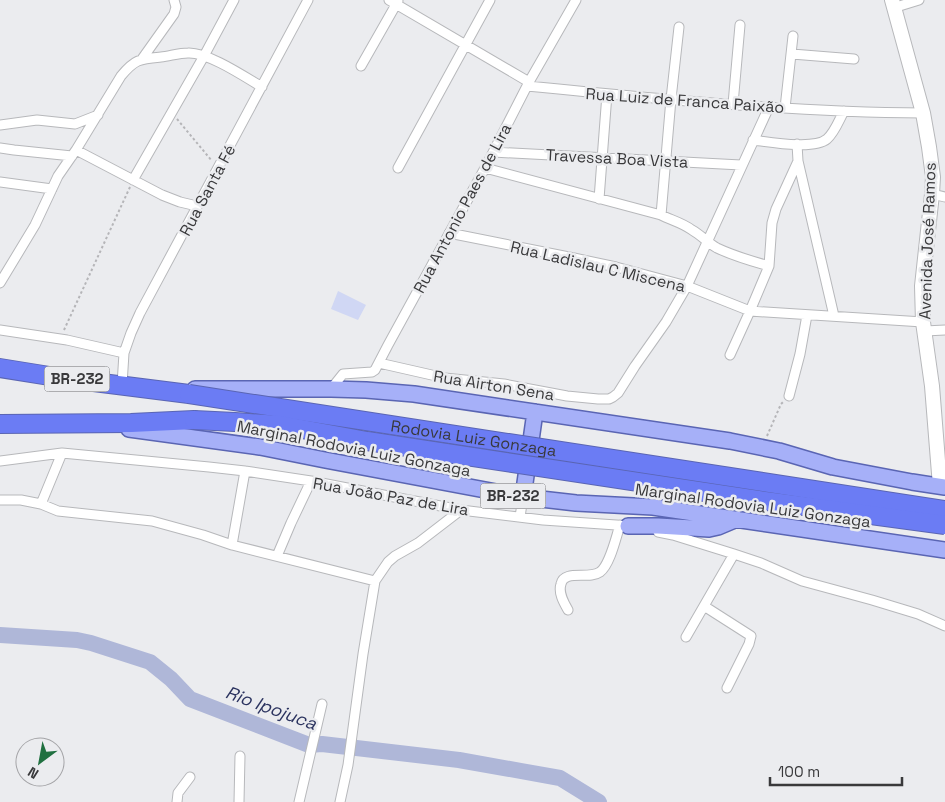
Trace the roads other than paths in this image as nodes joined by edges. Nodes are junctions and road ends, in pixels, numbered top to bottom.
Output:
1 (174, 0) edge
2 (234, 0) edge
3 (308, 0) edge
4 (490, 0) edge
5 (576, 0) edge
6 (919, 0) edge
7 (394, 1) edge
8 (892, 4) edge
9 (740, 25) dead end
10 (679, 27) dead end
11 (793, 36) dead end
12 (466, 45) junction
13 (792, 54) junction
14 (204, 56) junction
15 (142, 59) junction
16 (854, 59) dead end
17 (361, 66) dead end
18 (528, 84) junction
19 (262, 87) junction
20 (607, 94) junction
21 (671, 99) junction
22 (733, 104) junction
23 (769, 107) junction
24 (785, 108) junction
25 (844, 112) junction
26 (923, 113) junction
27 (98, 115) junction
28 (0, 125) edge
29 (753, 140) junction
30 (797, 144) junction
31 (0, 148) edge
32 (493, 152) junction
33 (74, 153) junction
34 (602, 158) junction
35 (666, 160) junction
36 (798, 161) junction
37 (741, 165) junction
38 (398, 168) dead end
39 (485, 168) junction
40 (133, 180) junction
41 (0, 182) edge
42 (52, 189) junction
43 (938, 195) edge
44 (599, 199) junction
45 (197, 206) junction
46 (661, 215) junction
47 (449, 233) junction
48 (707, 242) junction
49 (768, 266) junction
50 (0, 283) edge
51 (687, 286) junction
52 (750, 312) junction
53 (807, 316) junction
54 (834, 316) junction
55 (924, 326) junction
56 (0, 330) edge
57 (945, 330) edge
58 (124, 353) junction
59 (730, 355) dead end
60 (379, 363) junction
61 (0, 368) edge
62 (122, 385) junction
63 (154, 389) junction
64 (331, 389) junction
65 (789, 396) road end
66 (535, 412) junction
67 (83, 423) junction
68 (0, 424) edge
69 (62, 453) junction
70 (0, 461) edge
71 (244, 471) junction
72 (311, 481) junction
73 (943, 486) edge
74 (523, 497) junction
75 (0, 500) edge
76 (41, 504) junction
77 (461, 510) junction
78 (945, 510) edge
79 (520, 517) junction
80 (738, 519) junction
81 (624, 525) junction
82 (945, 525) edge
83 (232, 545) junction
84 (945, 550) edge
85 (734, 554) junction
86 (277, 556) junction
87 (375, 581) junction
88 (704, 606) junction
89 (568, 610) dead end
90 (945, 626) edge
91 (686, 637) dead end
92 (727, 688) dead end
93 (322, 704) dead end
94 (240, 756) dead end
95 (190, 777) dead end
96 (177, 802) edge
97 (239, 802) edge
98 (299, 802) edge
99 (340, 802) edge

1 - 15 street
2 - 14 street
3 - 19 street, Rua Santa Fé
4 - 12 street
5 - 18 street, Rua Antonio Paes de Lira
6 - 8 street
7 - 12 street, Rua Luiz de Franca Paixão
7 - 17 street
8 - 26 street, Avenida José Ramos
9 - 22 street
10 - 21 street
11 - 13 street
12 - 18 street, Rua Luiz de Franca Paixão
12 - 38 street
13 - 16 street
13 - 24 street
14 - 15 street
14 - 19 street
14 - 40 street
15 - 27 street
18 - 20 street, Rua Luiz de Franca Paixão
18 - 32 street, Rua Antonio Paes de Lira
19 - 45 street, Rua Santa Fé
20 - 21 street, Rua Luiz de Franca Paixão
20 - 34 street
21 - 22 street, Rua Luiz de Franca Paixão
21 - 35 street
22 - 23 street, Rua Luiz de Franca Paixão
23 - 24 street, Rua Luiz de Franca Paixão
23 - 29 street
24 - 25 street, Rua Luiz de Franca Paixão
25 - 26 street, Rua Luiz de Franca Paixão
25 - 30 street
26 - 43 street, Avenida José Ramos
27 - 28 street
27 - 33 street
29 - 30 street
29 - 37 street
30 - 36 street
31 - 33 street
32 - 34 street, Travessa Boa Vista
32 - 39 street, Rua Antonio Paes de Lira
33 - 40 street
33 - 42 street
34 - 35 street, Travessa Boa Vista
34 - 44 street
35 - 37 street, Travessa Boa Vista
35 - 46 street
36 - 49 street
36 - 54 street
37 - 48 street
39 - 44 street
39 - 47 street, Rua Antonio Paes de Lira
40 - 45 street
41 - 42 street
42 - 50 street
43 - 55 street, Avenida José Ramos
44 - 46 street
45 - 58 street, Rua Santa Fé
46 - 48 street
47 - 51 street, Rua Ladislau C Miscena
47 - 60 street, Rua Antonio Paes de Lira
48 - 49 street
48 - 51 street
49 - 52 street
51 - 52 street, Rua Ladislau C Miscena
51 - 60 street, Rua Airton Sena
52 - 53 street, Rua Ladislau C Miscena
52 - 59 street
53 - 54 street, Rua Ladislau C Miscena
53 - 65 street
54 - 55 street, Rua Ladislau C Miscena
55 - 57 street, Rua Ladislau C Miscena
55 - 73 street, Avenida José Ramos
56 - 58 street
58 - 62 street, Rua Santa Fé
60 - 64 street
61 - 62 highway, Rodovia Luiz Gonzaga / BR-232
62 - 63 highway, Rodovia Luiz Gonzaga / BR-232
63 - 64 main road, BR-232
63 - 78 highway, Rodovia Luiz Gonzaga / BR-232, bridge
64 - 66 main road, BR-232
66 - 73 main road, BR-232
66 - 74 main road
67 - 68 highway, Rodovia Luiz Gonzaga / BR-232
67 - 74 main road, Marginal Rodovia Luiz Gonzaga / BR-232
67 - 82 highway, Rodovia Luiz Gonzaga / BR-232, bridge
69 - 70 street, Rua João Paz de Lira
69 - 71 street, Rua João Paz de Lira
69 - 76 street
71 - 72 street, Rua João Paz de Lira
71 - 83 street
72 - 77 street, Rua João Paz de Lira
72 - 86 street
74 - 79 street
74 - 80 main road, Marginal Rodovia Luiz Gonzaga / BR-232
75 - 76 street
76 - 83 street
77 - 79 street, Rua João Paz de Lira
77 - 87 street
79 - 81 street, Rua João Paz de Lira
80 - 81 main road
80 - 84 main road, Marginal Rodovia Luiz Gonzaga / BR-232
81 - 85 street, Rua João Paz de Lira
81 - 89 street
83 - 86 street
85 - 88 street
85 - 90 street, Rua João Paz de Lira
86 - 87 street
87 - 99 street
88 - 91 street
88 - 92 street
93 - 98 street
94 - 97 street
95 - 96 street

